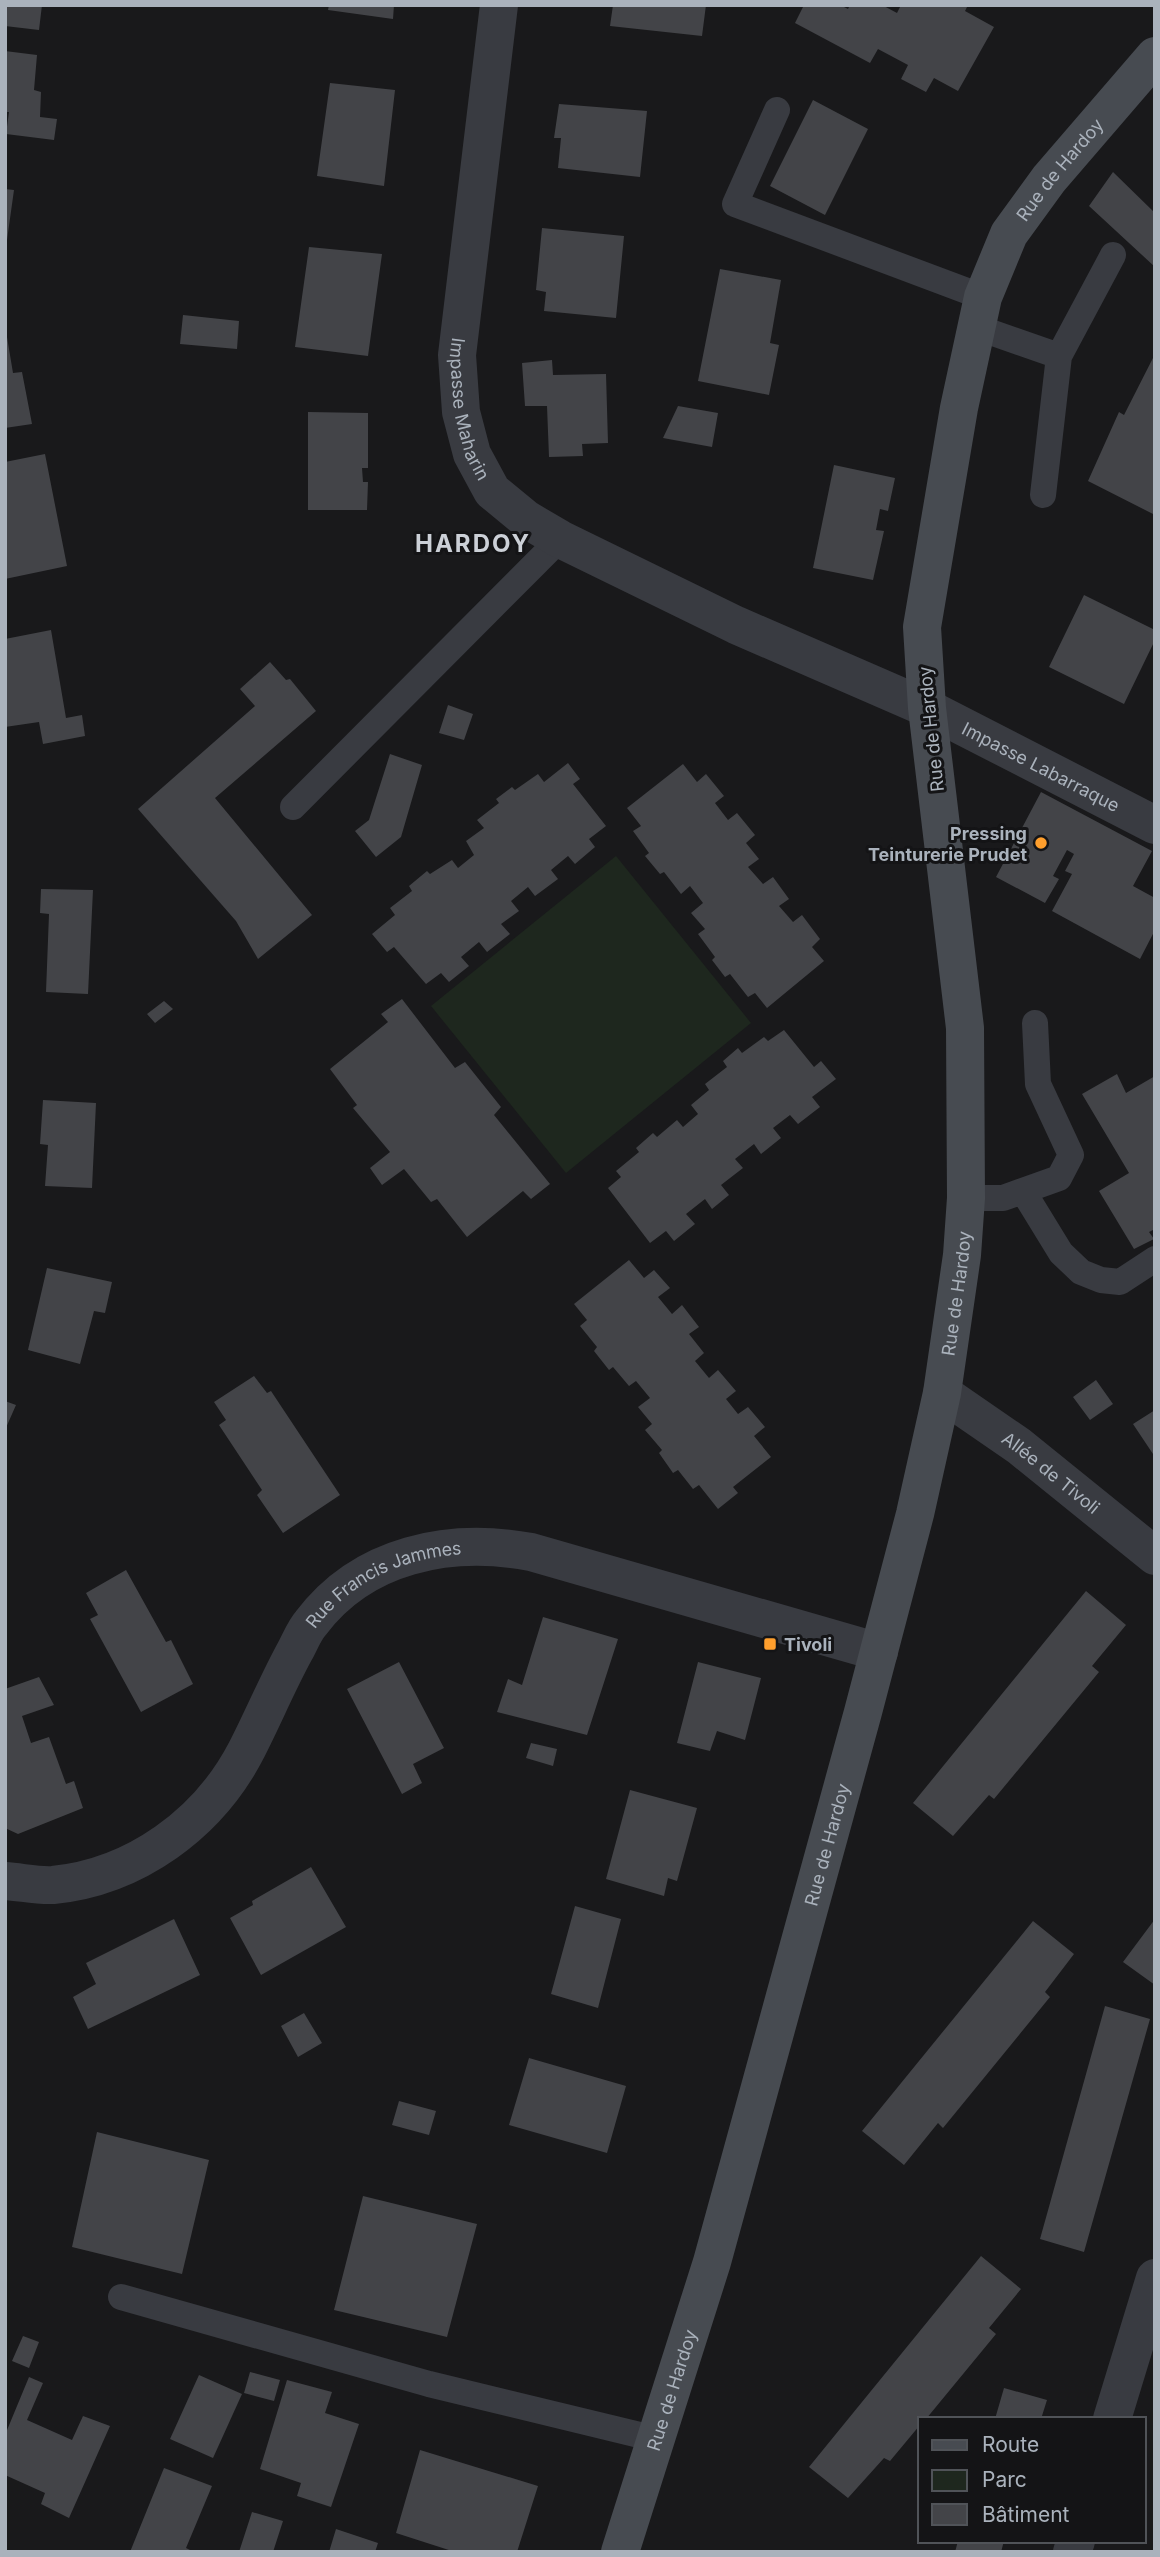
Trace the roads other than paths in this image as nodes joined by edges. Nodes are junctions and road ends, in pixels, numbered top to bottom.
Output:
1 (499, 5) edge
2 (1152, 66) edge
3 (777, 110) dead end
4 (1113, 255) dead end
5 (980, 312) junction
6 (1059, 356) junction
7 (1044, 495) dead end
8 (560, 539) junction
9 (927, 708) junction
10 (293, 807) dead end
11 (1155, 825) edge
12 (1035, 1023) dead end
13 (1023, 1191) junction
14 (966, 1198) junction
15 (1155, 1259) edge
16 (942, 1393) junction
17 (1155, 1556) edge
18 (879, 1653) junction
19 (5, 1881) edge
20 (1155, 2278) edge
21 (121, 2297) dead end
22 (1113, 2417) edge
23 (656, 2439) junction
24 (620, 2552) edge

1 - 8 street, Impasse Maharin
2 - 5 street, Rue de Hardoy
3 - 5 lane
4 - 6 lane
5 - 6 lane
5 - 9 street, Rue de Hardoy
6 - 7 lane
8 - 9 street, Impasse Maharin
8 - 10 lane
9 - 11 street, Impasse Labarraque
9 - 14 street, Rue de Hardoy
12 - 13 lane
13 - 14 lane
13 - 15 lane
14 - 16 street, Rue de Hardoy
16 - 17 street, Allée de Tivoli
16 - 18 street, Rue de Hardoy
18 - 19 street, Rue Francis Jammes
18 - 23 street, Rue de Hardoy
20 - 22 street
21 - 23 lane
23 - 24 street, Rue de Hardoy

